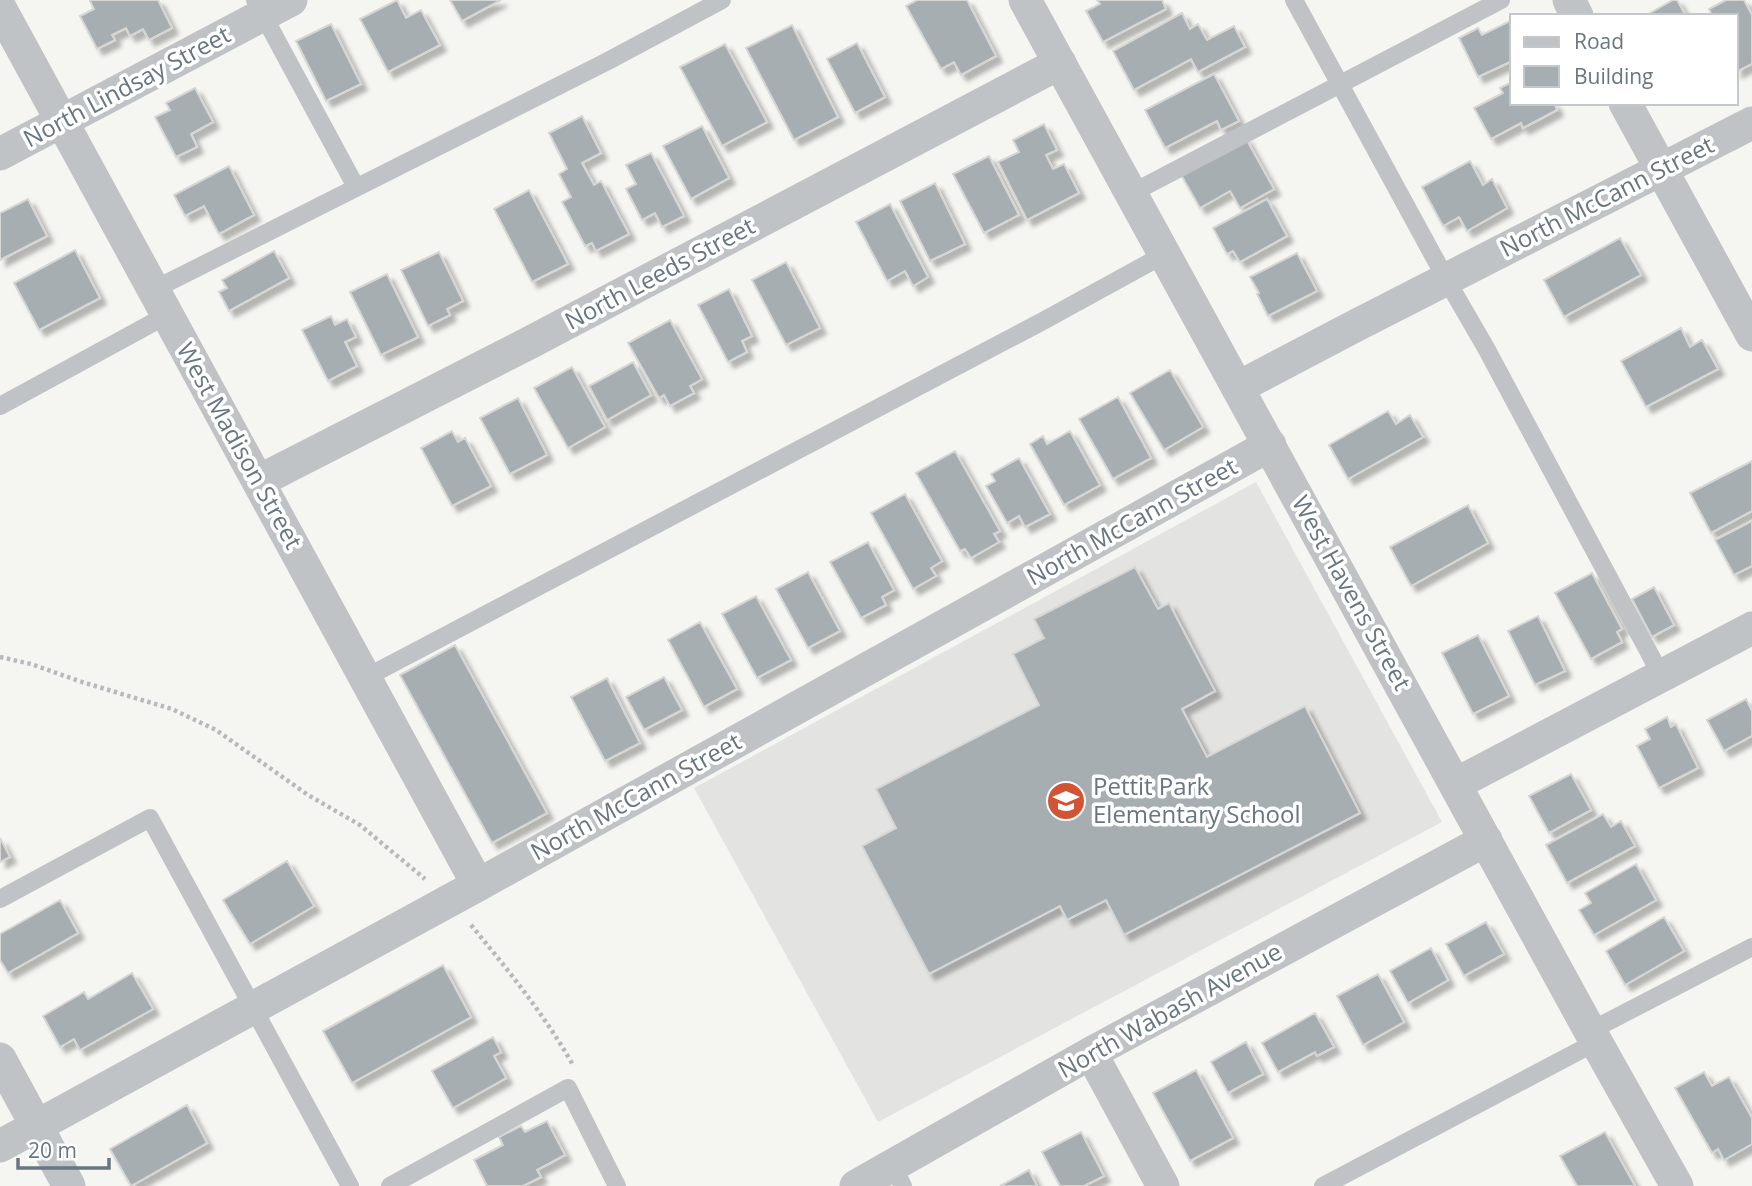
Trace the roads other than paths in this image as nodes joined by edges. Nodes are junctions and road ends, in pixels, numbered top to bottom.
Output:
1 (722, 0) edge
2 (1026, 0) edge
3 (1294, 0) edge
4 (1501, 0) edge
5 (270, 5) edge
6 (0, 8) edge
7 (1060, 63) junction
8 (1340, 83) junction
9 (1626, 105) edge
10 (61, 121) junction
11 (1752, 122) edge
12 (0, 154) edge
13 (1661, 170) junction
14 (356, 187) junction
15 (1132, 193) junction
16 (1166, 254) junction
17 (1446, 279) junction
18 (160, 302) junction
19 (1752, 335) edge
20 (1239, 387) junction
21 (0, 406) edge
22 (1270, 445) junction
23 (259, 481) junction
24 (1752, 628) edge
25 (1661, 675) junction
26 (365, 678) junction
27 (1456, 784) junction
28 (1486, 840) junction
29 (478, 885) junction
30 (0, 898) edge
31 (1752, 947) edge
32 (253, 1008) junction
33 (1593, 1036) junction
34 (1091, 1053) junction
35 (0, 1059) edge
36 (37, 1126) junction
37 (0, 1146) edge
38 (898, 1176) edge
39 (69, 1186) edge
40 (350, 1186) edge
41 (390, 1186) edge
42 (617, 1186) edge
43 (856, 1186) edge
44 (1163, 1186) edge
45 (1323, 1186) edge
46 (1677, 1186) edge

1 - 14 lane
2 - 7 street, West Havens Street
3 - 8 lane
4 - 8 lane
5 - 10 street, North Lindsay Street
5 - 14 lane
6 - 10 street, West Madison Street
7 - 15 street, West Havens Street
7 - 23 street, North Leeds Street
8 - 15 lane
8 - 17 lane
9 - 13 street
10 - 12 street, North Lindsay Street
10 - 18 street, West Madison Street
11 - 13 street, North McCann Street
13 - 17 street, North McCann Street
13 - 19 street
14 - 18 lane
15 - 16 street, West Havens Street
16 - 20 street, West Havens Street
16 - 26 lane
17 - 20 street, North McCann Street
17 - 25 lane
18 - 21 lane
18 - 23 street, West Madison Street
20 - 22 street, West Havens Street
22 - 27 street, West Havens Street
22 - 29 street, North McCann Street
23 - 26 street, West Madison Street
24 - 25 street
25 - 27 street
26 - 29 street, West Madison Street
27 - 28 street, West Havens Street
28 - 33 street, West Havens Street
28 - 34 street, North Wabash Avenue
29 - 32 street, North McCann Street
30 - 32 lane
31 - 33 lane
32 - 36 street, North McCann Street
32 - 40 lane
33 - 45 lane
33 - 46 street, West Havens Street
34 - 38 street, North Wabash Avenue
34 - 44 street
35 - 36 street
36 - 37 street, North McCann Street
36 - 39 street
38 - 43 street, North Wabash Avenue
41 - 42 lane

